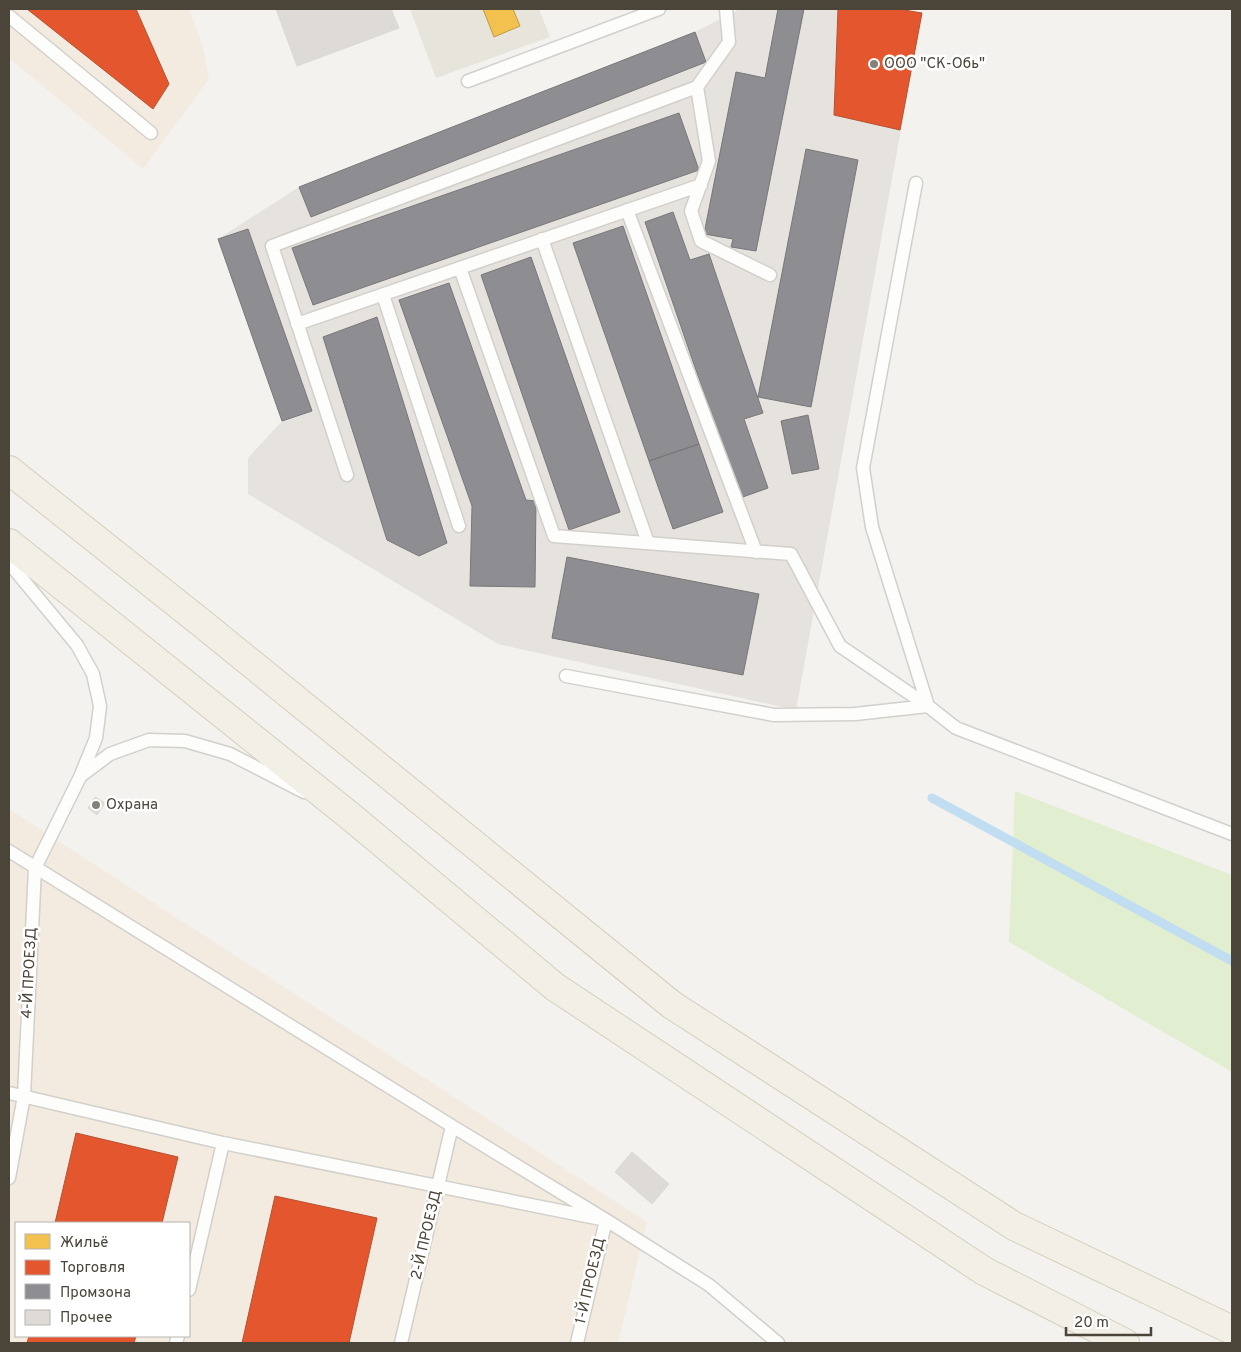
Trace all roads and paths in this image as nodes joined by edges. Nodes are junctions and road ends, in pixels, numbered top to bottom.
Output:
1 (659, 9) edge
2 (726, 9) edge
3 (9, 16) edge
4 (468, 81) dead end
5 (697, 87) junction
6 (151, 133) dead end
7 (916, 183) dead end
8 (700, 185) junction
9 (628, 210) junction
10 (542, 239) junction
11 (460, 268) junction
12 (770, 275) dead end
13 (383, 295) junction
14 (297, 324) junction
15 (9, 470) edge
16 (347, 475) dead end
17 (459, 526) dead end
18 (9, 543) edge
19 (648, 544) junction
20 (756, 552) junction
21 (9, 563) edge
22 (566, 676) dead end
23 (928, 706) junction
24 (80, 777) junction
25 (350, 816) junction
26 (1232, 834) edge
27 (9, 852) edge
28 (35, 868) junction
29 (9, 1093) edge
30 (24, 1096) junction
31 (452, 1126) junction
32 (223, 1144) junction
33 (9, 1178) edge
34 (438, 1186) junction
35 (606, 1220) junction
36 (190, 1286) edge
37 (1232, 1330) edge
38 (402, 1343) edge
39 (577, 1343) edge
40 (778, 1343) edge
41 (1125, 1343) edge

1 - 4 lane
2 - 5 lane
3 - 6 lane
5 - 8 lane
5 - 14 lane
7 - 23 lane
8 - 9 lane
8 - 12 lane
9 - 10 lane
9 - 20 lane
10 - 11 lane
10 - 19 lane
11 - 13 lane
11 - 19 lane
13 - 14 lane
13 - 17 lane
14 - 16 lane
15 - 37 main road
18 - 25 main road
19 - 20 lane
20 - 23 lane
21 - 24 lane, 4-Й ПРОЕЗД
22 - 23 lane
23 - 26 lane
24 - 25 lane
24 - 28 lane, 4-Й ПРОЕЗД
25 - 41 main road
27 - 28 lane
28 - 30 lane, 4-Й ПРОЕЗД
28 - 31 lane
29 - 30 lane
30 - 32 lane
30 - 33 lane, 4-Й ПРОЕЗД
31 - 34 lane, 2-Й ПРОЕЗД
31 - 35 lane
32 - 34 lane
32 - 36 lane
34 - 35 lane
34 - 38 lane, 2-Й ПРОЕЗД
35 - 39 lane, 1-Й ПРОЕЗД
35 - 40 lane

